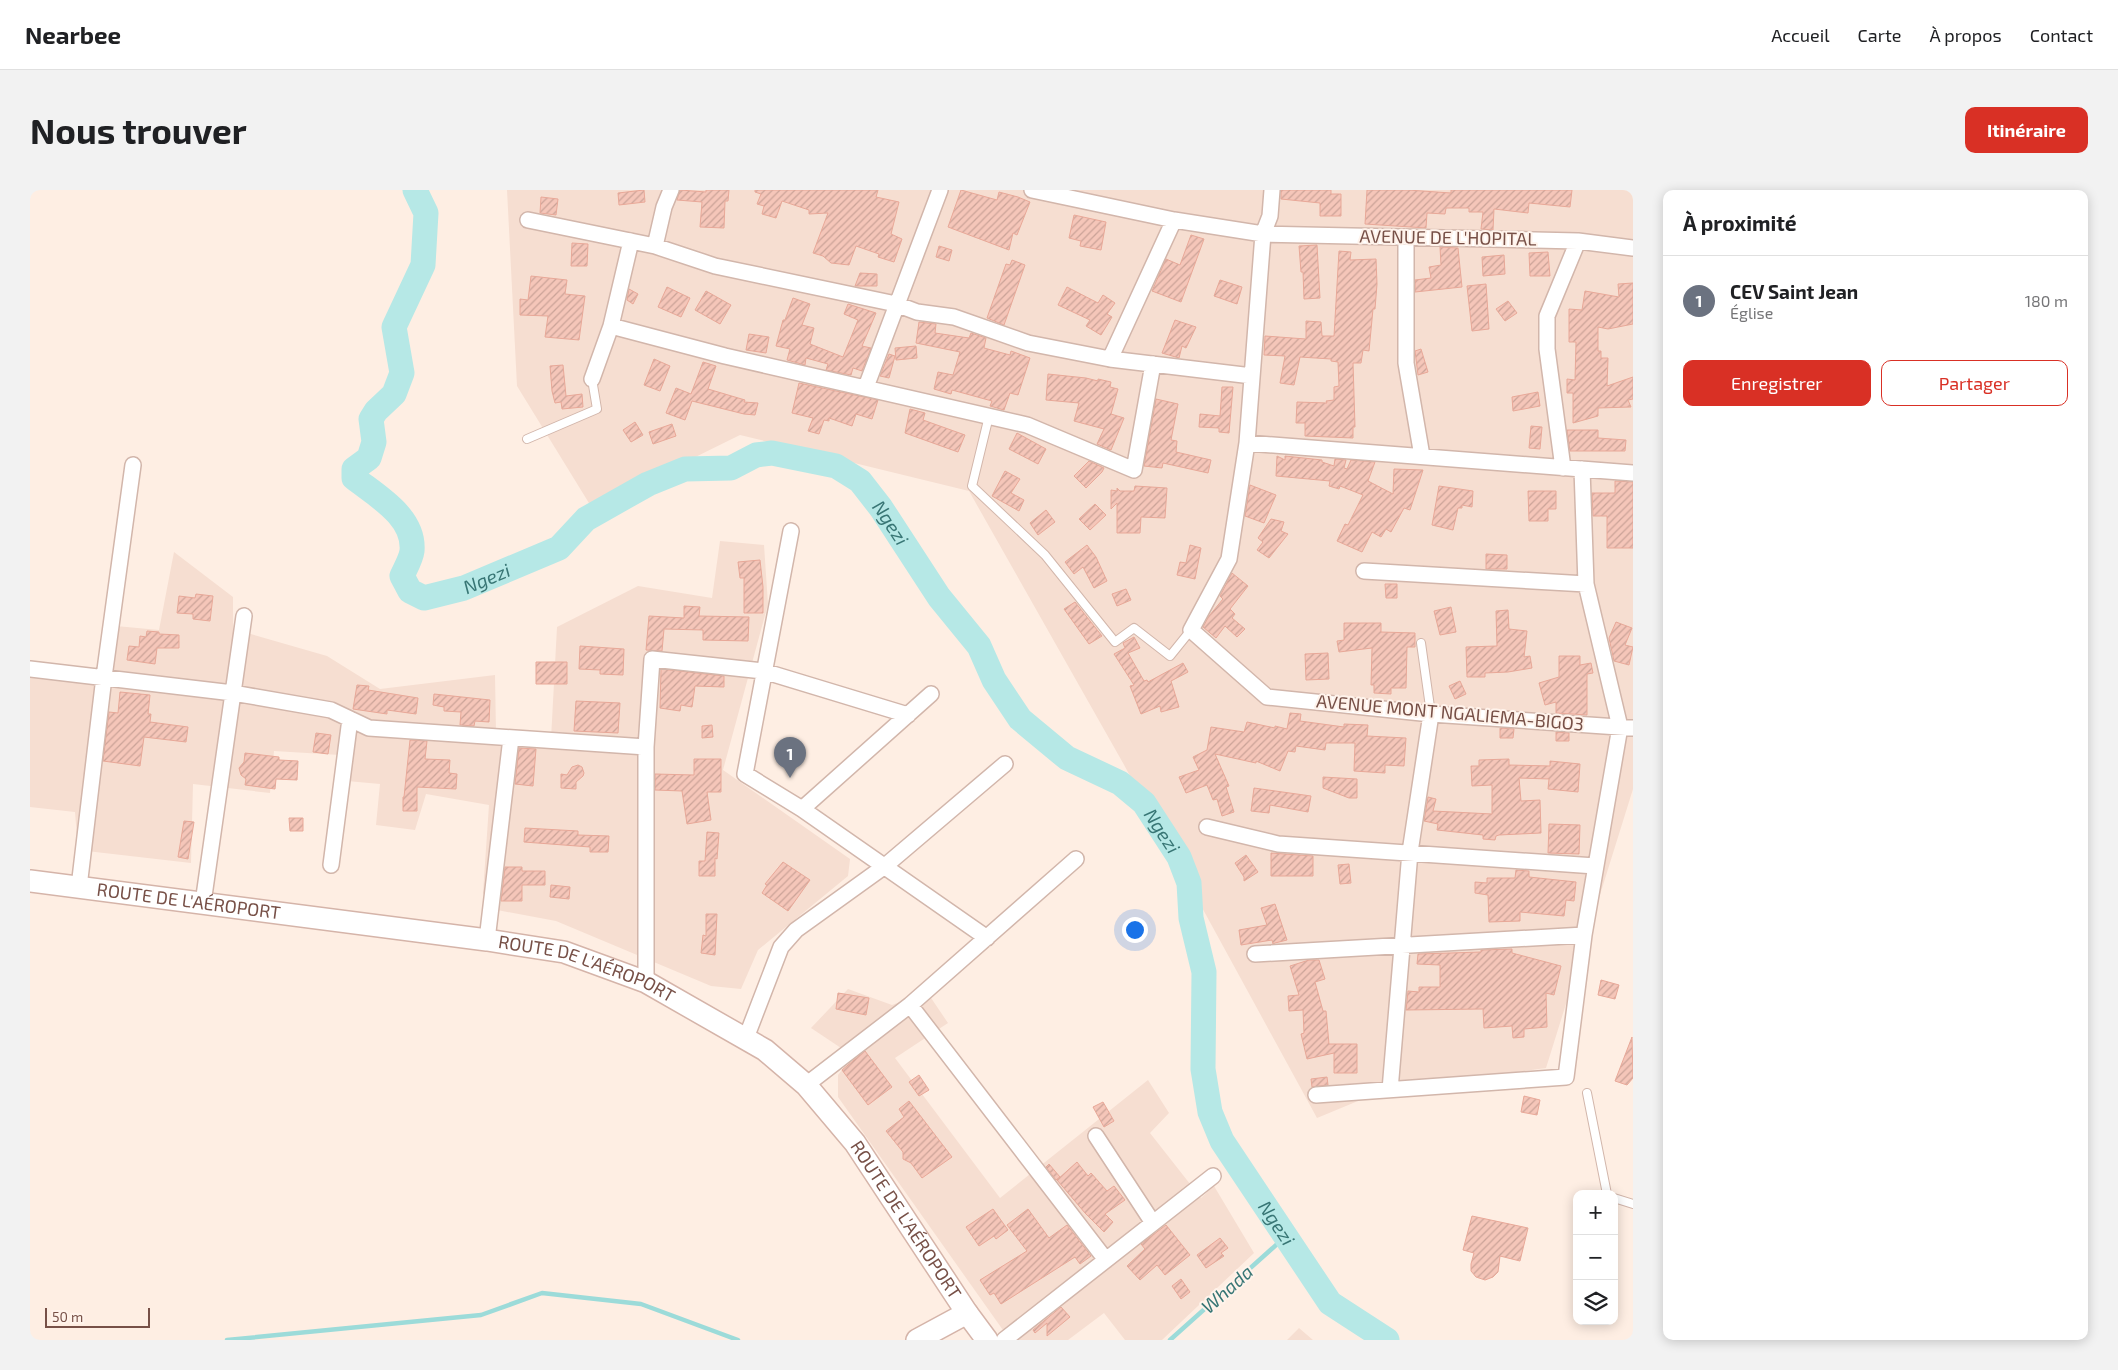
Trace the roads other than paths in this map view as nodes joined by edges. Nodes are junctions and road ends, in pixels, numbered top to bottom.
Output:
1 (671, 190) edge
2 (940, 190) edge
3 (1032, 190) edge
4 (1272, 190) edge
5 (528, 220) dead end
6 (1174, 220) junction
7 (1263, 234) junction
8 (1406, 237) junction
9 (631, 241) junction
10 (1578, 241) junction
11 (655, 246) junction
12 (1633, 248) edge
13 (896, 304) junction
14 (611, 326) junction
15 (1110, 360) junction
16 (1153, 364) junction
17 (1252, 376) junction
18 (592, 379) joint
19 (866, 388) junction
20 (989, 416) junction
21 (527, 439) dead end
22 (1247, 443) junction
23 (1422, 456) junction
24 (134, 465) dead end
25 (1563, 468) junction
26 (1582, 469) junction
27 (1633, 473) edge
28 (791, 531) dead end
29 (1364, 571) dead end
30 (1586, 584) junction
31 (244, 616) dead end
32 (1191, 630) junction
33 (1421, 643) dead end
34 (30, 668) edge
35 (763, 671) junction
36 (104, 677) junction
37 (233, 693) junction
38 (931, 694) dead end
39 (1431, 714) junction
40 (908, 715) junction
41 (350, 719) junction
42 (1626, 728) edge
43 (511, 738) junction
44 (646, 747) junction
45 (1005, 764) dead end
46 (802, 809) junction
47 (1207, 827) dead end
48 (1410, 852) junction
49 (1076, 860) dead end
50 (331, 865) dead end
51 (885, 866) junction
52 (1595, 866) junction
53 (30, 880) edge
54 (79, 887) junction
55 (203, 903) junction
56 (1584, 935) junction
57 (987, 938) junction
58 (487, 940) junction
59 (1402, 945) junction
60 (1255, 954) dead end
61 (646, 982) junction
62 (910, 1005) junction
63 (746, 1038) junction
64 (806, 1085) junction
65 (1390, 1090) junction
66 (1587, 1093) dead end
67 (1316, 1095) dead end
68 (1096, 1136) dead end
69 (1213, 1176) dead end
70 (1606, 1190) edge
71 (1618, 1199) edge
72 (1633, 1204) edge
73 (1153, 1223) junction
74 (1106, 1260) junction
75 (967, 1313) junction
76 (917, 1340) edge
77 (987, 1340) edge
78 (1004, 1340) edge

1 - 11 street
2 - 13 street
3 - 6 street, AVENUE DE L'HOPITAL
4 - 7 street
5 - 9 street
6 - 7 street, AVENUE DE L'HOPITAL
6 - 15 street
7 - 8 street, AVENUE DE L'HOPITAL
7 - 17 street
8 - 10 street, AVENUE DE L'HOPITAL
8 - 23 street
9 - 11 street
9 - 14 street
10 - 12 street, AVENUE DE L'HOPITAL
10 - 25 street
11 - 13 street
13 - 15 street
13 - 19 street
14 - 18 street
14 - 19 street
15 - 16 street
16 - 17 street
16 - 20 street
17 - 22 street
18 - 21 lane
19 - 20 street
20 - 32 lane
22 - 23 street
22 - 32 street
23 - 25 street
24 - 36 street
25 - 26 street
26 - 27 street
26 - 30 street
28 - 35 street
29 - 30 street
30 - 42 street
31 - 37 street
32 - 39 street, AVENUE MONT NGALIEMA-BIGO3
33 - 39 lane
34 - 36 street
35 - 40 street
35 - 44 street
35 - 46 street
36 - 37 street
36 - 54 street
37 - 41 street
37 - 55 street
38 - 40 street
39 - 42 street, AVENUE MONT NGALIEMA-BIGO3
39 - 48 street
40 - 46 street
41 - 43 street
41 - 50 street
42 - 52 street
43 - 44 street
43 - 58 street
44 - 61 street
45 - 51 street
46 - 51 street
47 - 48 street
48 - 52 street
48 - 59 street
49 - 57 street
51 - 57 street
51 - 63 street
52 - 56 street
53 - 54 street, ROUTE DE L'AÉROPORT
54 - 55 street, ROUTE DE L'AÉROPORT
55 - 58 street, ROUTE DE L'AÉROPORT
56 - 59 street
56 - 65 street
57 - 62 street
58 - 61 street, ROUTE DE L'AÉROPORT
59 - 60 street
59 - 65 street
61 - 63 street, ROUTE DE L'AÉROPORT
62 - 64 street
62 - 74 street
63 - 64 street, ROUTE DE L'AÉROPORT
64 - 75 street, ROUTE DE L'AÉROPORT
65 - 67 street
66 - 70 lane
68 - 73 street
69 - 73 street
71 - 72 lane
73 - 74 street
74 - 78 street
75 - 76 street
75 - 77 street, ROUTE DE L'AÉROPORT

